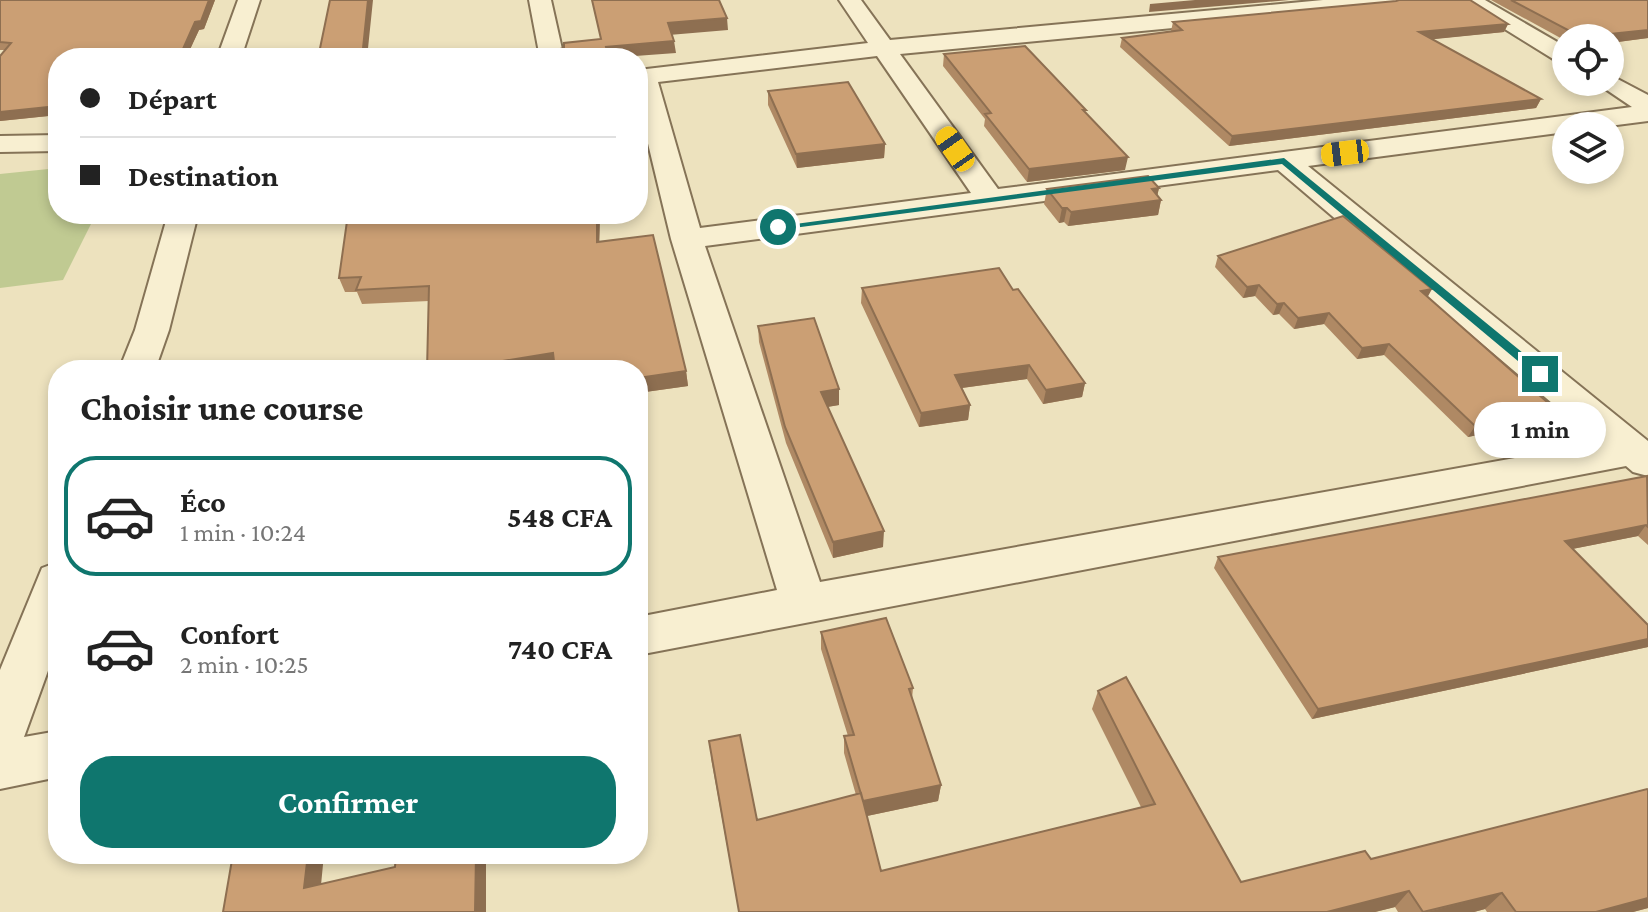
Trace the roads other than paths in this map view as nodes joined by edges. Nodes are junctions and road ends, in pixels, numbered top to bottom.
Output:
1 (249, 0) edge
2 (540, 0) edge
3 (850, 0) edge
4 (1196, 0) edge
5 (1393, 0) edge
6 (1469, 0) edge
7 (1218, 17) junction
8 (232, 48) edge
9 (550, 48) edge
10 (884, 48) junction
11 (1552, 49) edge
12 (648, 76) edge
13 (1624, 92) edge
14 (648, 102) edge
15 (1648, 106) edge
16 (1648, 113) edge
17 (48, 143) edge
18 (0, 144) edge
19 (1284, 161) junction
20 (990, 199) junction
21 (180, 224) edge
22 (687, 239) junction
23 (141, 360) edge
24 (1641, 457) edge
25 (804, 603) junction
26 (48, 607) edge
27 (648, 634) edge
28 (0, 734) edge
29 (48, 756) edge
30 (0, 765) edge

1 - 8 street
2 - 9 street
3 - 10 street
4 - 7 street
5 - 7 street
6 - 11 street
7 - 10 street
10 - 12 street
10 - 20 street
13 - 15 street
14 - 22 street
16 - 19 street
17 - 18 street
19 - 20 street
19 - 24 street
20 - 22 street
21 - 23 street
22 - 25 street
24 - 25 street
25 - 27 street
26 - 28 street
29 - 30 street

